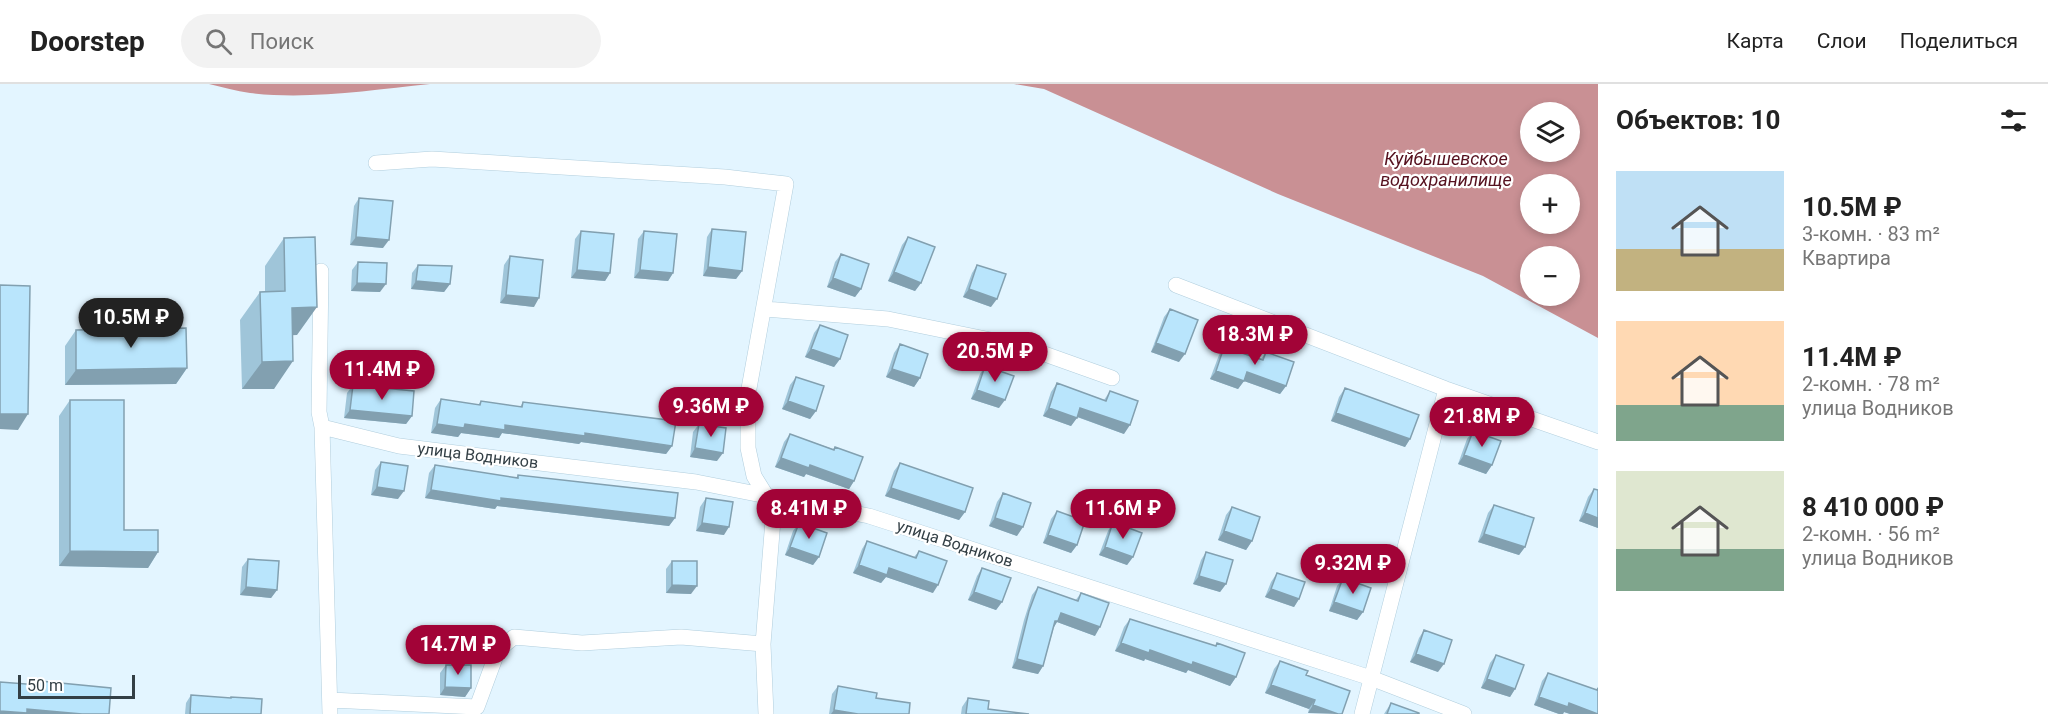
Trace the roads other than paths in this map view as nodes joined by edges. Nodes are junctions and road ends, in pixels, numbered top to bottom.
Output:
1 (376, 163) dead end
2 (321, 271) dead end
3 (1176, 285) dead end
4 (765, 309) junction
5 (1112, 378) dead end
6 (1446, 389) junction
7 (322, 427) junction
8 (1598, 442) edge
9 (767, 497) junction
10 (763, 644) junction
11 (1371, 678) junction
12 (330, 707) edge
13 (766, 714) edge
14 (1362, 714) edge
15 (1464, 714) edge

1 - 4 street
2 - 7 street
3 - 6 street
4 - 5 street
4 - 9 street
6 - 8 street
6 - 11 street
7 - 9 street, улица Водников
7 - 12 street
9 - 10 street
9 - 11 street, улица Водников
10 - 12 street
10 - 13 street
11 - 14 street
11 - 15 street, улица Водников

